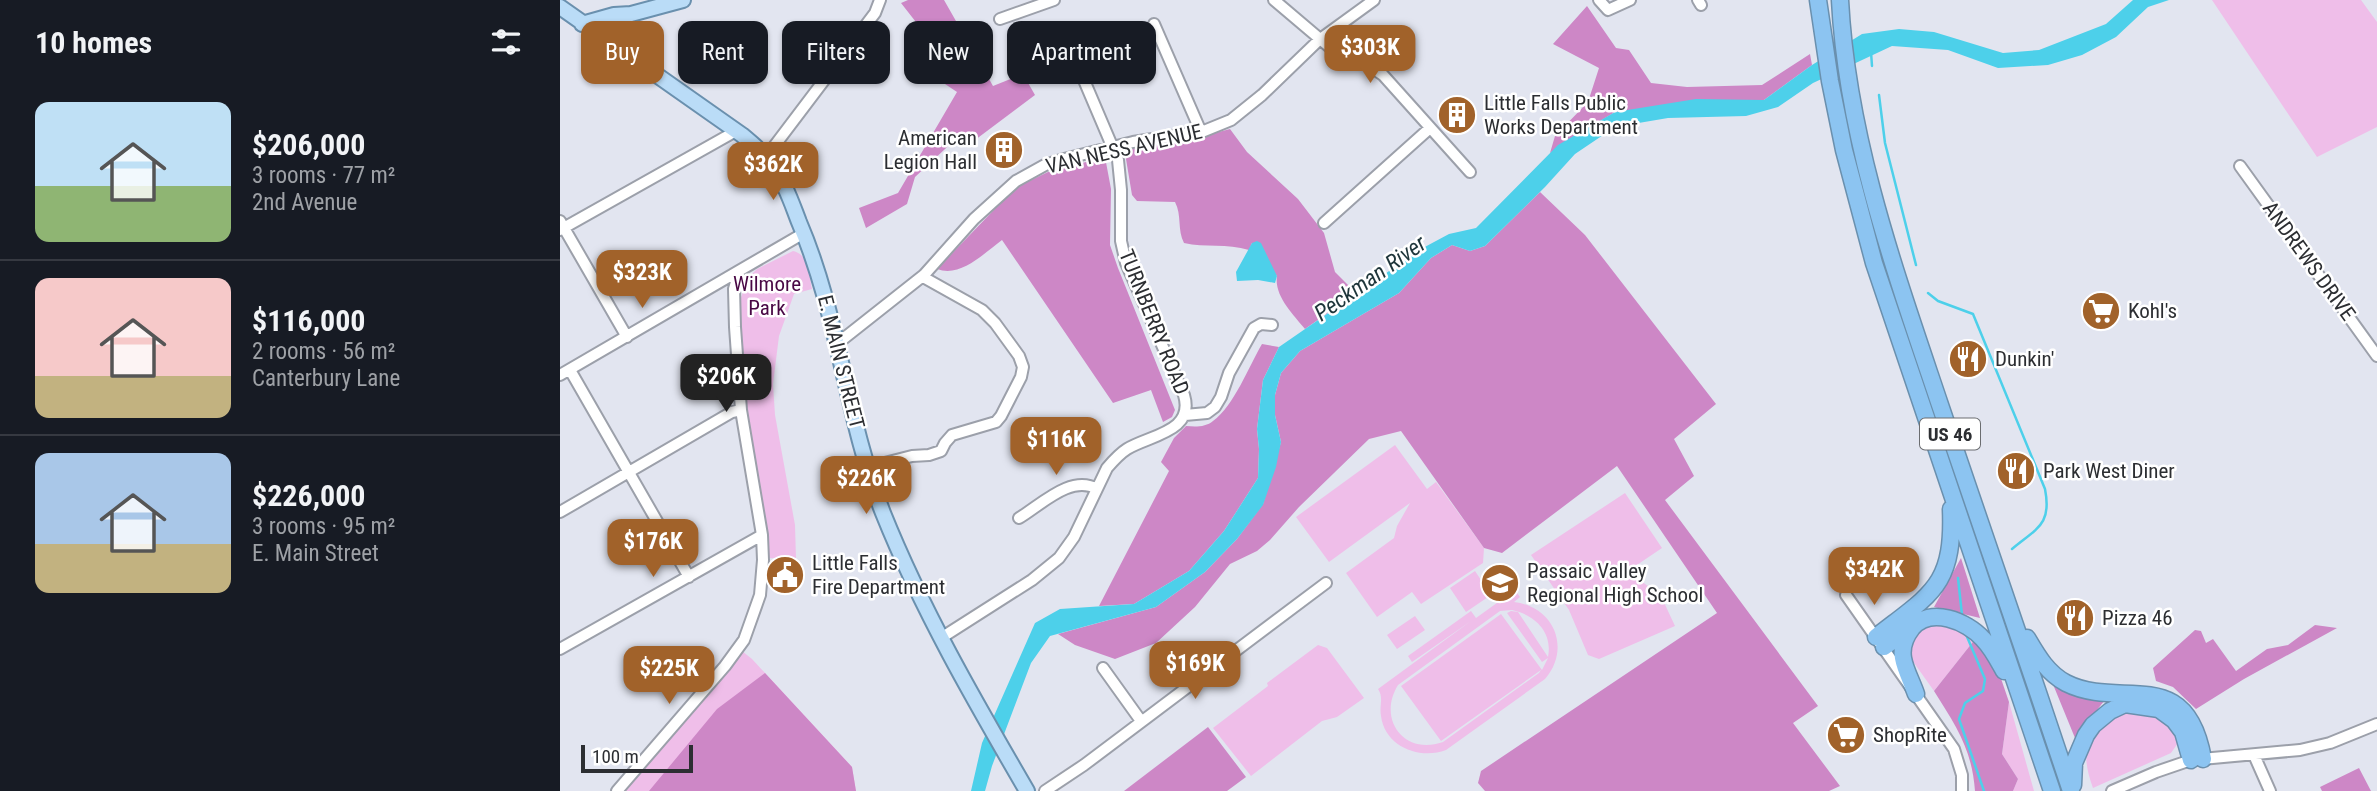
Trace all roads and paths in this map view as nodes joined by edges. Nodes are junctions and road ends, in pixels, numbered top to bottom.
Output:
1 (682, 0) edge
2 (880, 0) edge
3 (1054, 0) edge
4 (1274, 0) edge
5 (1374, 0) edge
6 (1599, 0) edge
7 (1630, 0) edge
8 (1818, 0) edge
9 (1840, 0) edge
10 (560, 7) edge
11 (631, 14) junction
12 (1000, 19) dead end
13 (593, 21) edge
14 (618, 21) edge
15 (581, 23) edge
16 (1156, 29) edge
17 (1319, 40) junction
18 (664, 81) edge
19 (1086, 84) edge
20 (1430, 128) junction
21 (736, 131) junction
22 (1201, 132) junction
23 (1113, 147) junction
24 (766, 157) junction
25 (2240, 166) dead end
26 (1470, 172) dead end
27 (1324, 223) dead end
28 (561, 226) edge
29 (804, 233) junction
30 (739, 272) junction
31 (923, 277) junction
32 (1272, 325) dead end
33 (627, 337) junction
34 (836, 341) junction
35 (2377, 356) edge
36 (565, 372) edge
37 (741, 410) junction
38 (1185, 415) junction
39 (869, 467) junction
40 (630, 473) junction
41 (1097, 489) junction
42 (1950, 489) junction
43 (560, 512) edge
44 (1019, 518) dead end
45 (762, 535) junction
46 (689, 577) junction
47 (1326, 583) dead end
48 (1846, 595) dead end
49 (2010, 611) junction
50 (1917, 622) junction
51 (941, 638) junction
52 (1880, 642) junction
53 (560, 649) edge
54 (1103, 668) dead end
55 (1916, 694) junction
56 (2019, 695) junction
57 (1141, 721) junction
58 (2377, 724) edge
59 (2254, 755) junction
60 (2197, 760) junction
61 (617, 791) edge
62 (1027, 791) edge
63 (1045, 791) edge
64 (1962, 791) edge
65 (2052, 791) edge
66 (2072, 791) edge
67 (2112, 791) edge
68 (2270, 791) edge

1 - 11 main road
2 - 24 street
3 - 12 street
4 - 17 street
5 - 17 street, VAN NESS AVENUE
6 - 7 street
8 - 42 highway, US 46
9 - 49 highway, US 46
10 - 15 main road, E. MAIN STREET
11 - 13 main road
11 - 14 main road
16 - 22 street
17 - 20 street
17 - 22 street, VAN NESS AVENUE
18 - 21 main road, E. MAIN STREET
19 - 23 street, TURNBERRY ROAD
20 - 26 street
20 - 27 street
21 - 24 main road, E. MAIN STREET
21 - 28 street
22 - 23 street, VAN NESS AVENUE
23 - 31 street, VAN NESS AVENUE
23 - 38 street, TURNBERRY ROAD
24 - 29 main road, E. MAIN STREET
25 - 35 street, ANDREWS DRIVE
28 - 33 street
29 - 30 street
29 - 34 main road, E. MAIN STREET
30 - 33 street
30 - 37 street
31 - 34 street, VAN NESS AVENUE
31 - 39 street
32 - 38 street, TURNBERRY ROAD
33 - 36 street
34 - 39 main road, E. MAIN STREET
36 - 40 street
37 - 40 street
37 - 45 street
38 - 41 street, TURNBERRY ROAD
39 - 51 main road, E. MAIN STREET
40 - 43 street
40 - 46 street
41 - 44 street
41 - 51 street, TURNBERRY ROAD
42 - 52 highway
42 - 56 highway, US 46
45 - 46 street
45 - 61 street
46 - 53 street
47 - 57 street
48 - 52 street
49 - 60 highway
49 - 66 highway, US 46
50 - 52 highway
50 - 55 highway
50 - 56 highway
51 - 62 main road, E. MAIN STREET
52 - 55 street
54 - 57 street
55 - 64 street
56 - 65 highway, US 46
57 - 63 street
58 - 59 street
59 - 60 street
59 - 68 street
60 - 66 highway
60 - 67 street

